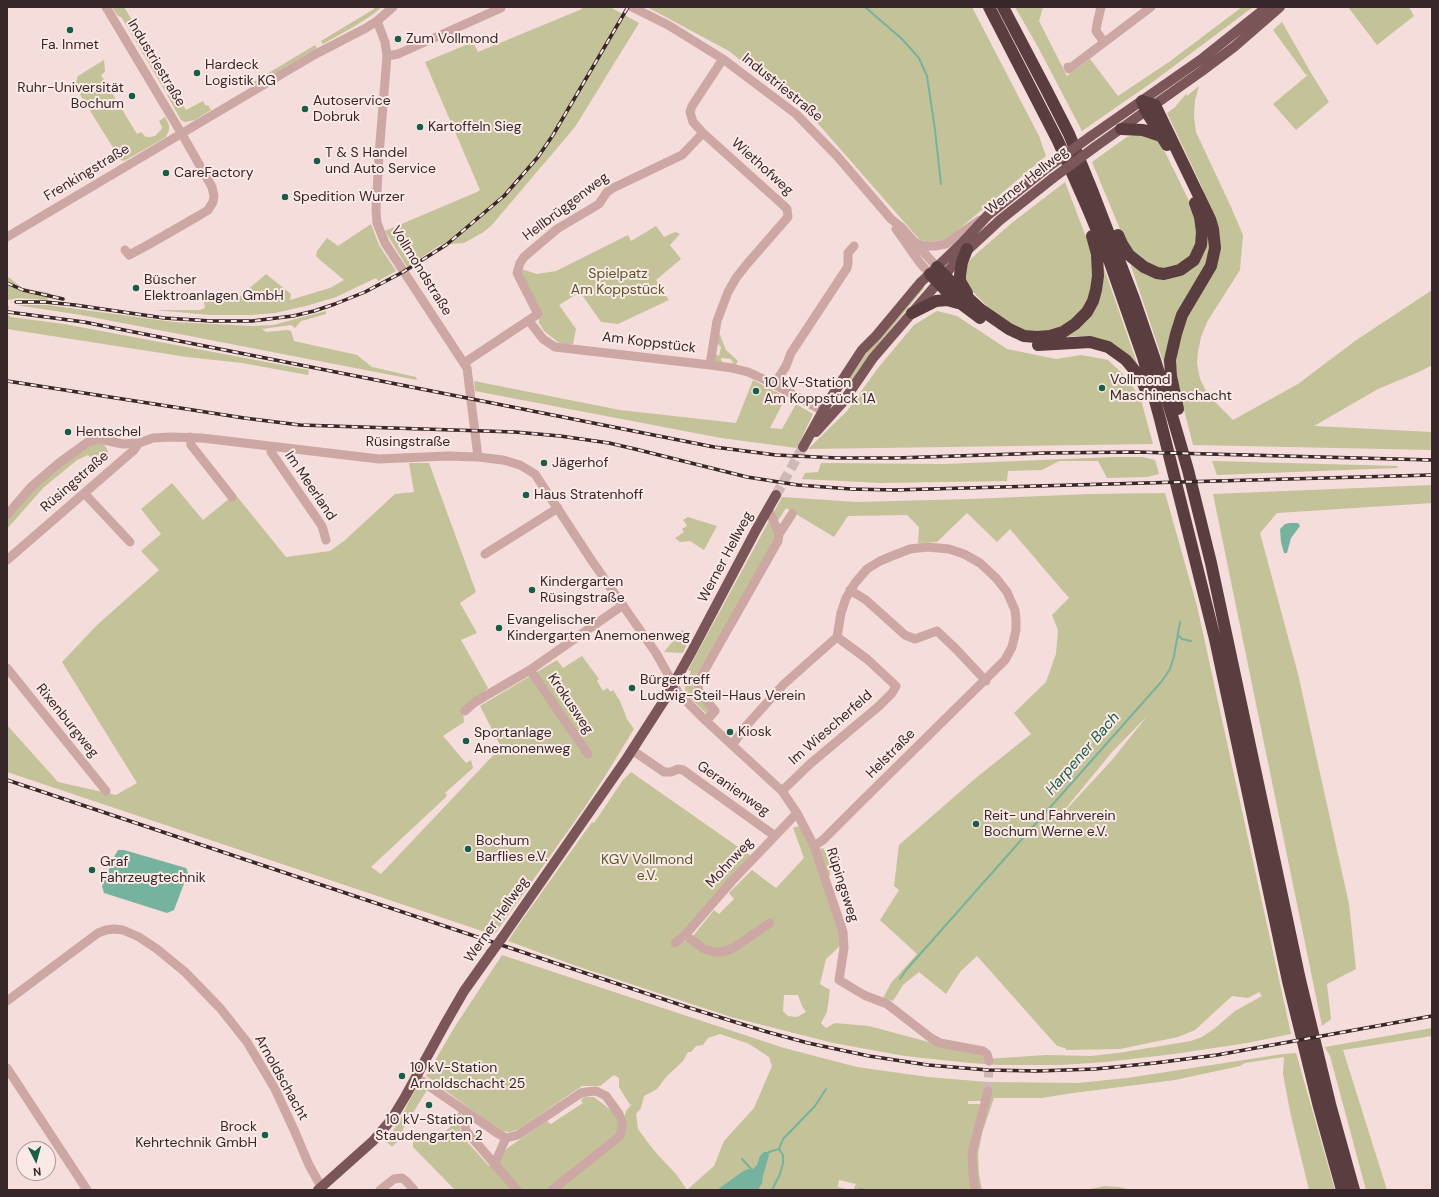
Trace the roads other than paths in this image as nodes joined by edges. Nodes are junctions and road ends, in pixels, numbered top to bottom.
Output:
1 (106, 7) edge
2 (392, 7) edge
3 (632, 7) edge
4 (989, 7) edge
5 (1003, 7) edge
6 (1101, 7) edge
7 (1151, 7) edge
8 (1267, 7) edge
9 (1280, 7) edge
10 (502, 8) edge
11 (376, 21) junction
12 (1104, 42) junction
13 (387, 56) junction
14 (723, 59) junction
15 (1068, 67) dead end
16 (1148, 106) junction
17 (1120, 129) junction
18 (182, 133) junction
19 (703, 133) junction
20 (1160, 136) junction
21 (1058, 141) junction
22 (1092, 190) junction
23 (988, 215) junction
24 (891, 219) junction
25 (7, 237) edge
26 (916, 243) junction
27 (854, 246) dead end
28 (967, 249) junction
29 (125, 250) dead end
30 (937, 275) junction
31 (967, 303) junction
32 (912, 313) junction
33 (532, 319) junction
34 (464, 363) junction
35 (710, 364) junction
36 (774, 385) junction
37 (826, 414) junction
38 (1160, 419) junction
39 (190, 437) junction
40 (139, 443) junction
41 (271, 447) junction
42 (478, 457) junction
43 (1188, 470) junction
44 (84, 493) junction
45 (776, 495) tunnel mouth
46 (232, 497) dead end
47 (558, 508) junction
48 (768, 508) junction
49 (792, 514) dead end
50 (7, 515) edge
51 (779, 534) junction
52 (326, 540) dead end
53 (130, 542) dead end
54 (485, 554) dead end
55 (7, 560) edge
56 (850, 590) junction
57 (623, 605) junction
58 (837, 636) junction
59 (7, 668) edge
60 (530, 670) junction
61 (986, 680) junction
62 (674, 684) junction
63 (465, 710) dead end
64 (706, 721) junction
65 (732, 745) junction
66 (632, 750) junction
67 (588, 754) dead end
68 (782, 791) junction
69 (106, 792) dead end
70 (797, 813) junction
71 (775, 836) junction
72 (814, 846) junction
73 (770, 923) dead end
74 (685, 935) junction
75 (675, 943) dead end
76 (7, 1001) edge
77 (988, 1058) dead end
78 (7, 1068) edge
79 (416, 1077) junction
80 (988, 1091) tunnel mouth
81 (470, 1114) junction
82 (506, 1138) junction
83 (494, 1165) junction
84 (321, 1189) edge
85 (87, 1190) edge
86 (380, 1190) edge
87 (414, 1190) edge
88 (517, 1190) edge
89 (552, 1190) edge
90 (975, 1190) edge
91 (1342, 1190) edge
92 (1354, 1190) edge

1 - 18 street, Industriestraße
2 - 11 street, Frenkingstraße
3 - 14 street, Industriestraße
4 - 21 highway
5 - 22 highway
6 - 12 street
7 - 12 street
8 - 16 main road, Werner Hellweg
9 - 16 main road, Werner Hellweg
10 - 13 street
11 - 13 street, Vollmondstraße
11 - 18 street, Frenkingstraße
12 - 15 street
13 - 34 street, Vollmondstraße
14 - 19 street, Wiethofweg
14 - 24 street, Industriestraße
16 - 17 main road, Werner Hellweg
16 - 20 highway
16 - 23 main road, Werner Hellweg, bridge
16 - 43 highway
17 - 20 highway
17 - 28 main road, Werner Hellweg, bridge
18 - 25 street, Frenkingstraße
18 - 29 street
19 - 33 street, Hellbrüggenweg
19 - 35 street, Wiethofweg
20 - 22 highway
21 - 31 highway
21 - 38 highway
22 - 43 highway
23 - 26 street, Werner Hellweg
23 - 30 main road, Werner Hellweg
24 - 26 street, Industriestraße
24 - 30 street, Industriestraße
26 - 30 street, Industriestraße
27 - 36 street
28 - 30 main road, Werner Hellweg
28 - 31 highway
30 - 31 highway
30 - 32 main road, Werner Hellweg
30 - 37 main road, Werner Hellweg
31 - 32 highway
31 - 38 highway
32 - 37 main road, Werner Hellweg
33 - 34 street
33 - 35 street, Am Koppstück
34 - 42 street, Vollmondstraße
35 - 36 street, Am Koppstück
36 - 37 street, Am Koppstück
38 - 91 highway
39 - 40 street, Rüsingstraße
39 - 41 street, Rüsingstraße
39 - 46 street
40 - 44 street, Rüsingstraße
40 - 50 street
41 - 42 street, Rüsingstraße
41 - 52 street, Im Meerland
42 - 47 street, Rüsingstraße
43 - 92 highway
44 - 53 street
44 - 55 street, Rüsingstraße
45 - 48 main road, Werner Hellweg
47 - 54 street
47 - 57 street, Rüsingstraße
48 - 51 street, Werner Hellweg
48 - 62 main road, Werner Hellweg
49 - 51 street
51 - 64 street
56 - 58 street, Helstraße
56 - 61 street
56 - 61 street, Helstraße
57 - 60 street
57 - 62 street, Rüsingstraße
58 - 65 street
58 - 68 street, Im Wiescherfeld
59 - 69 street, Rixenburgweg
60 - 63 street
60 - 67 street, Krokusweg
61 - 72 street, Helstraße
62 - 64 street, Rüpingsweg
62 - 66 main road, Werner Hellweg
64 - 65 street, Rüpingsweg
65 - 68 street, Rüpingsweg
66 - 71 street, Geranienweg
66 - 79 main road, Werner Hellweg, bridge
68 - 70 street, Rüpingsweg
70 - 71 street, Mohnweg
70 - 72 street, Rüpingsweg
71 - 74 street, Mohnweg
72 - 77 street, Rüpingsweg
73 - 74 street
74 - 75 street, Mohnweg
76 - 84 street, Arnoldschacht
78 - 85 street
79 - 81 street
79 - 84 main road, Werner Hellweg
80 - 90 street
81 - 82 street
81 - 83 street
82 - 83 street
82 - 89 street
83 - 88 street
86 - 87 street

